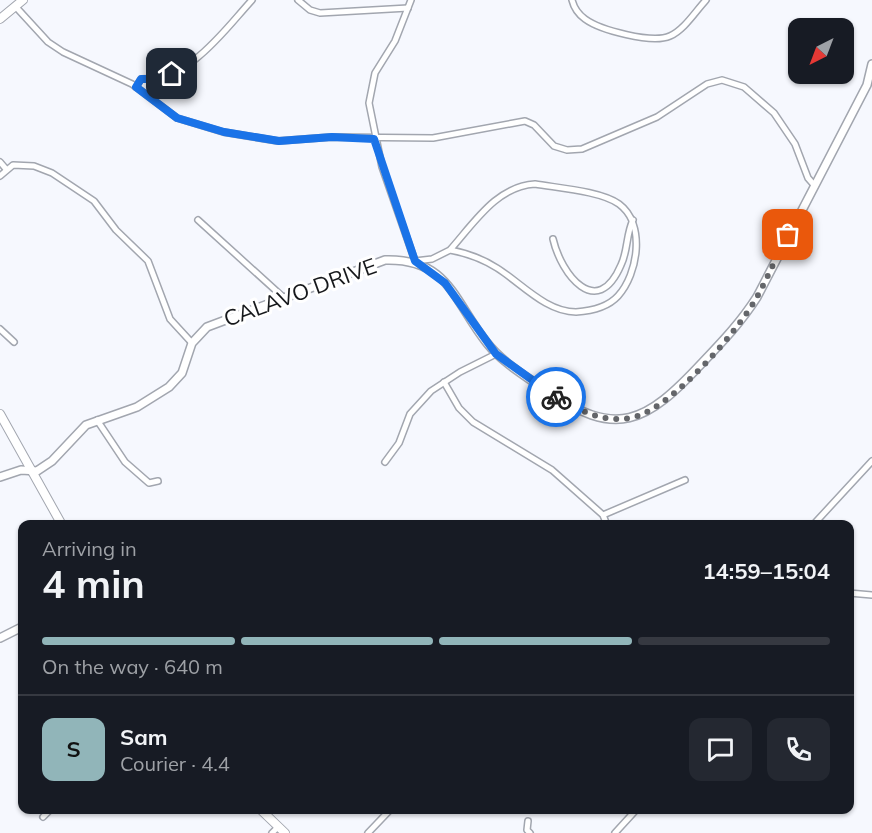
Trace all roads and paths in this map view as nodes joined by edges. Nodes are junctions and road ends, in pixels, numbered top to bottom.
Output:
1 (23, 0) edge
2 (252, 0) edge
3 (298, 0) edge
4 (411, 0) edge
5 (572, 0) edge
6 (706, 0) edge
7 (15, 6) junction
8 (408, 9) junction
9 (0, 19) edge
10 (872, 64) edge
11 (136, 87) junction
12 (374, 139) junction
13 (0, 162) edge
14 (6, 169) junction
15 (0, 176) edge
16 (814, 186) junction
17 (198, 220) dead end
18 (633, 220) junction
19 (553, 239) dead end
20 (450, 250) junction
21 (415, 261) junction
22 (283, 297) junction
23 (0, 329) edge
24 (14, 342) dead end
25 (192, 344) junction
26 (496, 354) junction
27 (444, 382) junction
28 (0, 414) edge
29 (98, 420) junction
30 (872, 461) edge
31 (385, 462) dead end
32 (30, 470) junction
33 (0, 477) edge
34 (685, 480) dead end
35 (158, 481) dead end
36 (603, 515) junction
37 (59, 520) edge
38 (605, 520) edge
39 (818, 520) edge
40 (854, 593) edge
41 (872, 595) edge
42 (18, 629) edge
43 (2, 635) edge
44 (46, 814) edge
45 (265, 814) edge
46 (386, 814) edge
47 (632, 814) edge
48 (43, 817) dead end
49 (528, 822) dead end
50 (282, 830) edge
51 (272, 833) edge
52 (368, 833) edge
53 (530, 833) edge
54 (615, 833) edge

1 - 7 main road
2 - 11 street
3 - 8 street
4 - 8 street
5 - 6 street
7 - 9 main road
7 - 11 street
8 - 12 street
10 - 16 street
11 - 12 street
12 - 16 street
12 - 21 street
13 - 14 street
14 - 15 street
14 - 25 street
16 - 26 street
17 - 22 street
18 - 19 street
18 - 20 street
18 - 20 street
20 - 21 street
21 - 22 street, CALAVO DRIVE
21 - 26 street
22 - 25 street, CALAVO DRIVE
23 - 24 street
25 - 29 street, CALAVO DRIVE
26 - 27 street
27 - 31 street
27 - 36 street
28 - 32 main road
29 - 32 street, CALAVO DRIVE
29 - 35 street
30 - 39 street
32 - 33 street, CALAVO DRIVE
32 - 37 main road
34 - 36 street
36 - 38 street
40 - 41 street
42 - 43 street
44 - 48 street
45 - 50 main road
46 - 52 street
47 - 54 street
49 - 53 street
50 - 51 street

